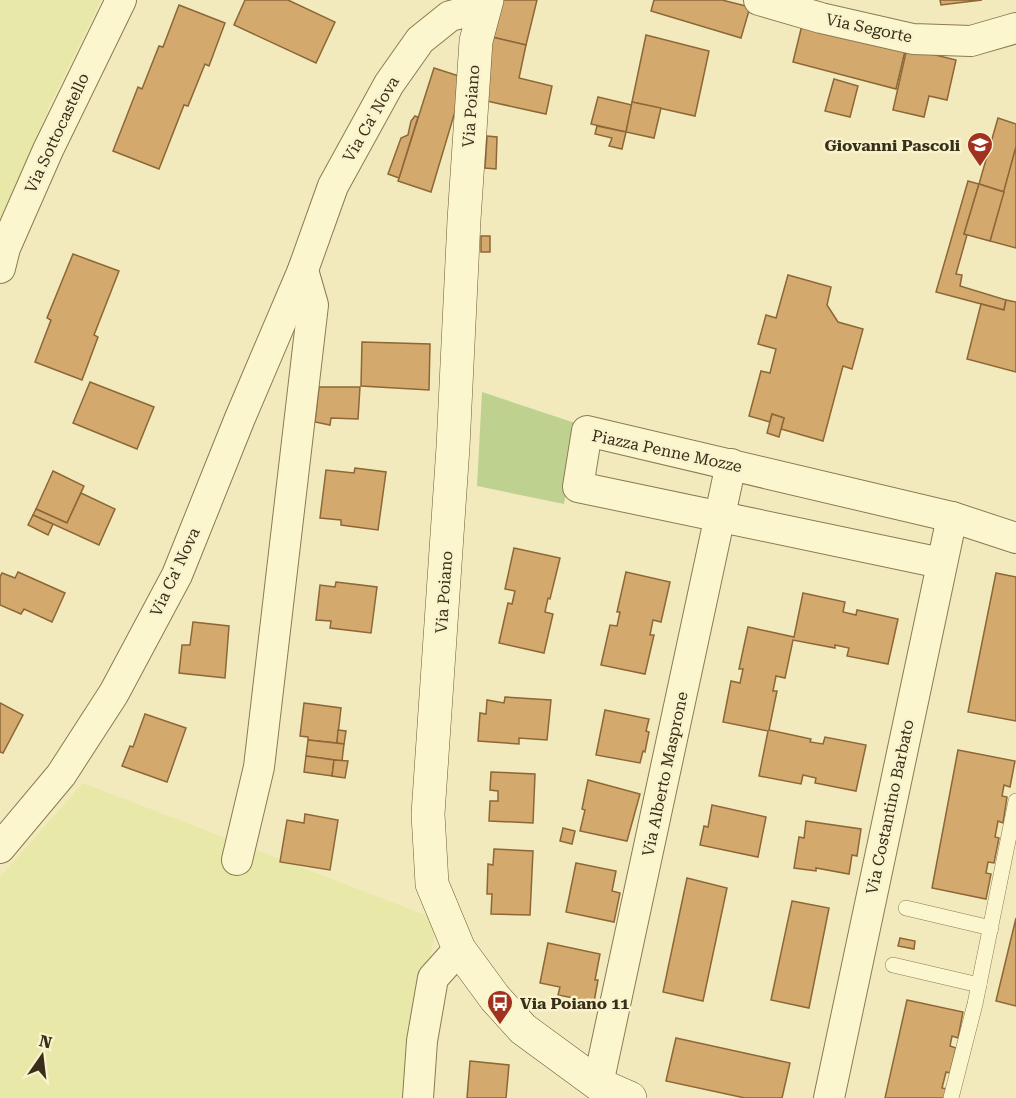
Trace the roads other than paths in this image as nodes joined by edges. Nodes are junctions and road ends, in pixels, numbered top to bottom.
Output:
1 (121, 0) edge
2 (759, 0) edge
3 (485, 4) edge
4 (1016, 28) edge
5 (0, 268) edge
6 (303, 270) junction
7 (731, 464) junction
8 (952, 517) junction
9 (719, 518) junction
10 (1016, 537) edge
11 (941, 563) junction
12 (1016, 801) edge
13 (0, 848) edge
14 (237, 860) dead end
15 (906, 908) dead end
16 (991, 928) junction
17 (459, 949) junction
18 (893, 965) dead end
19 (979, 985) junction
20 (598, 1084) junction
21 (418, 1098) edge
22 (630, 1098) edge
23 (829, 1098) edge
24 (951, 1098) edge

1 - 5 street, Via Sottocastello
2 - 4 street, Via Segorte
3 - 6 street, Via Ca' Nova
3 - 17 street, Via Poiano
6 - 13 street, Via Ca' Nova
6 - 14 street
7 - 8 street, Piazza Penne Mozze
7 - 9 street, Via Alberto Masprone
7 - 9 street, Piazza Penne Mozze
8 - 10 street, Piazza Penne Mozze
8 - 11 street, Via Costantino Barbato
9 - 11 street, Piazza Penne Mozze
9 - 20 street, Via Alberto Masprone
11 - 23 street, Via Costantino Barbato
12 - 16 lane
15 - 16 lane
16 - 19 lane
17 - 20 street, Via Poiano
17 - 21 street
18 - 19 lane
19 - 24 lane
20 - 22 street, Via Poiano

